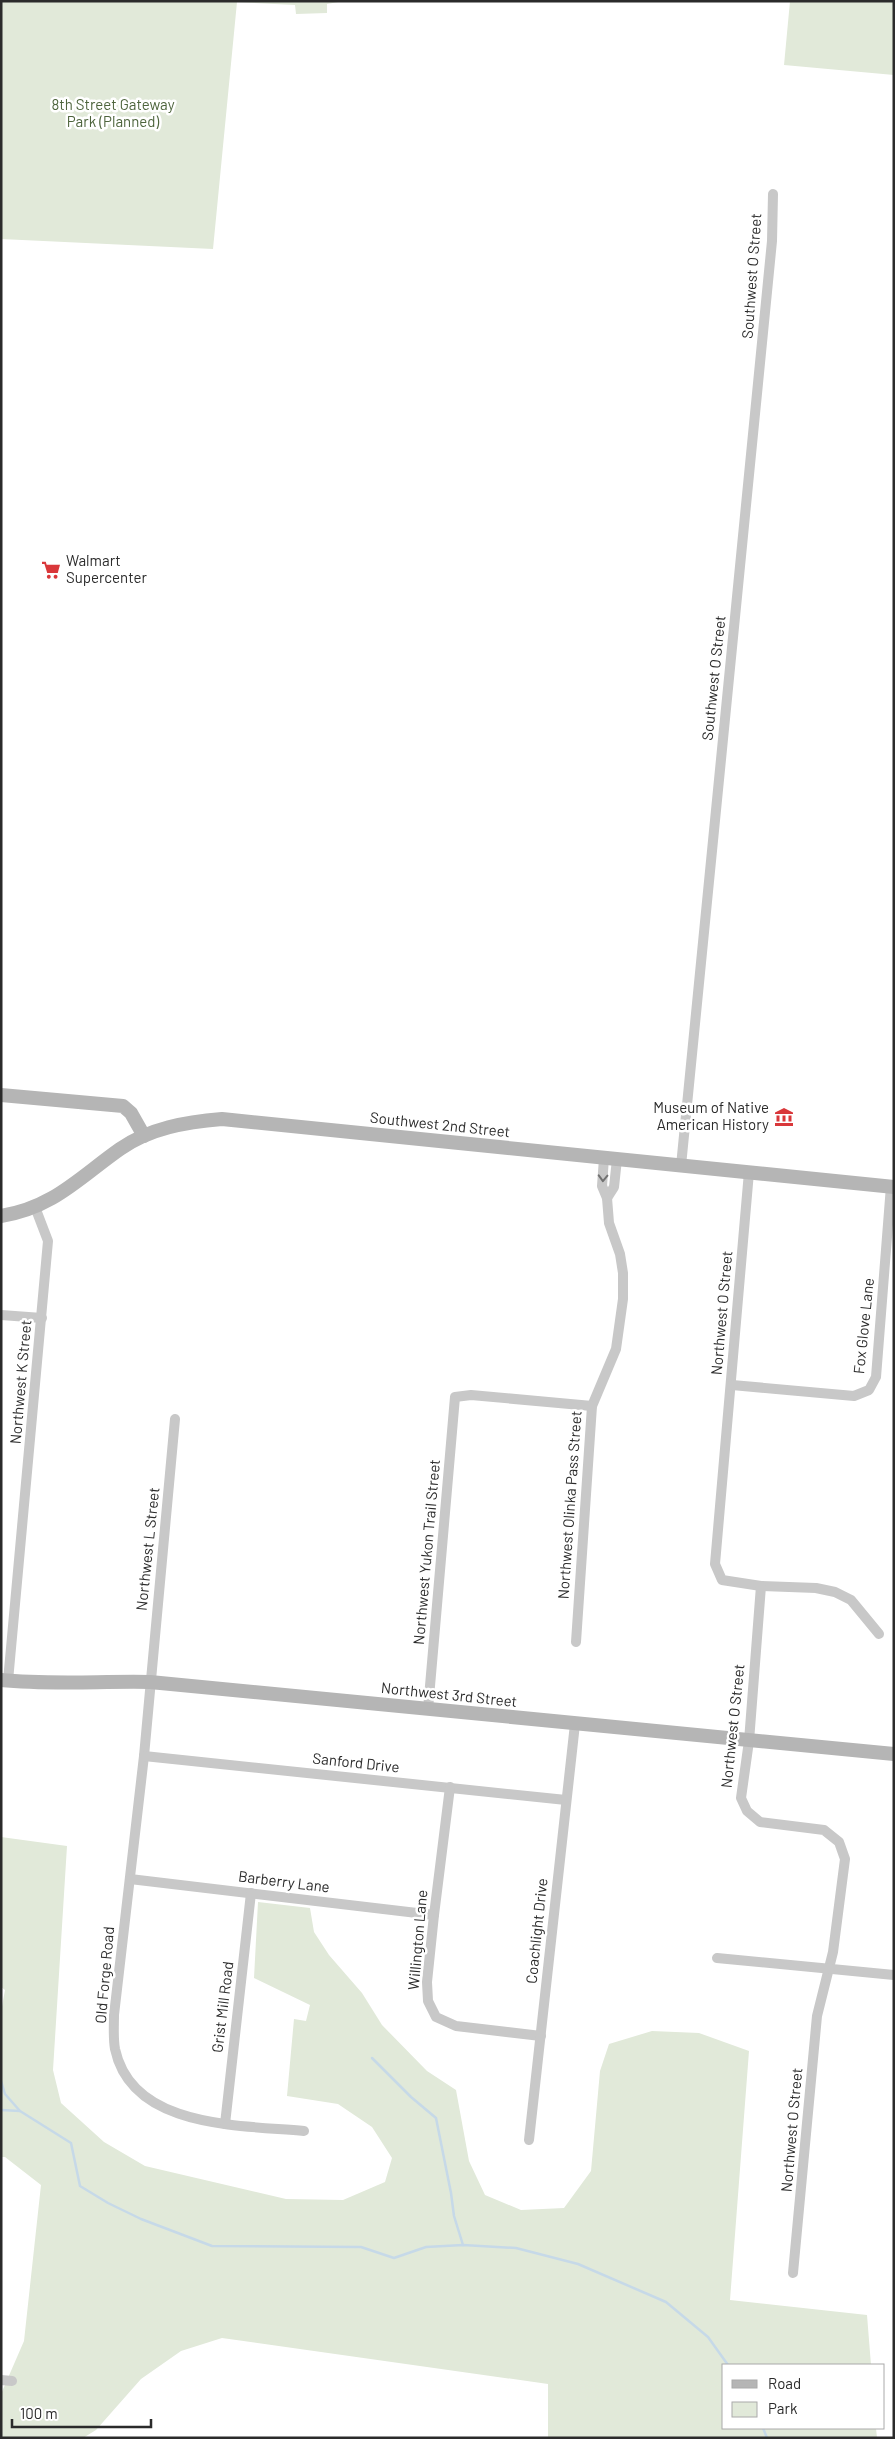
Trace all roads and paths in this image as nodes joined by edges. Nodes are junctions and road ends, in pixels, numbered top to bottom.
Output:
1 (773, 194) dead end
2 (1, 1095) edge
3 (144, 1136) junction
4 (610, 1159) junction
5 (682, 1166) junction
6 (748, 1172) junction
7 (893, 1187) edge
8 (35, 1207) junction
9 (1, 1216) edge
10 (1, 1315) edge
11 (42, 1318) junction
12 (732, 1385) junction
13 (592, 1406) junction
14 (175, 1419) dead end
15 (761, 1586) junction
16 (879, 1634) dead end
17 (576, 1642) dead end
18 (5, 1681) edge
19 (150, 1682) junction
20 (428, 1709) junction
21 (575, 1724) junction
22 (749, 1740) junction
23 (894, 1754) edge
24 (144, 1756) junction
25 (450, 1787) junction
26 (566, 1800) junction
27 (130, 1879) junction
28 (251, 1893) junction
29 (434, 1915) junction
30 (717, 1958) dead end
31 (827, 1969) junction
32 (894, 1975) edge
33 (540, 2036) junction
34 (225, 2124) junction
35 (304, 2131) dead end
36 (529, 2140) dead end
37 (793, 2273) dead end

1 - 5 street, Southwest O Street
2 - 3 street
3 - 4 street, Southwest 2nd Street
3 - 8 street, Southwest 2nd Street
4 - 5 street, Southwest 2nd Street
4 - 13 street, Northwest Olinka Pass Street
5 - 6 street, Southwest 2nd Street
6 - 7 street, Southwest 2nd Street
6 - 12 street, Northwest O Street
7 - 12 street, Fox Glove Lane
8 - 9 street, Southwest 2nd Street
8 - 11 street, Northwest K Street
10 - 11 street
11 - 18 street, Northwest K Street
12 - 15 street, Northwest O Street
13 - 17 street, Northwest Olinka Pass Street
13 - 20 street, Northwest Yukon Trail Street
14 - 19 street, Northwest L Street
15 - 16 street
15 - 22 street, Northwest O Street
18 - 19 street, Northwest 3rd Street
19 - 20 street, Northwest 3rd Street
19 - 24 street, Old Forge Road
20 - 21 street, Northwest 3rd Street
21 - 22 street, Northwest 3rd Street
21 - 26 street, Coachlight Drive
22 - 23 street, Northwest 3rd Street
22 - 31 street, Northwest O Street
24 - 25 street, Sanford Drive
24 - 27 street, Old Forge Road
25 - 26 street, Sanford Drive
25 - 29 street, Willington Lane
26 - 33 street, Coachlight Drive
27 - 28 street, Barberry Lane
27 - 34 street, Old Forge Road
28 - 29 street, Barberry Lane
28 - 34 street, Grist Mill Road
29 - 33 street, Willington Lane
30 - 31 street
31 - 32 street
31 - 37 street, Northwest O Street
33 - 36 street, Coachlight Drive
34 - 35 street, Old Forge Road

